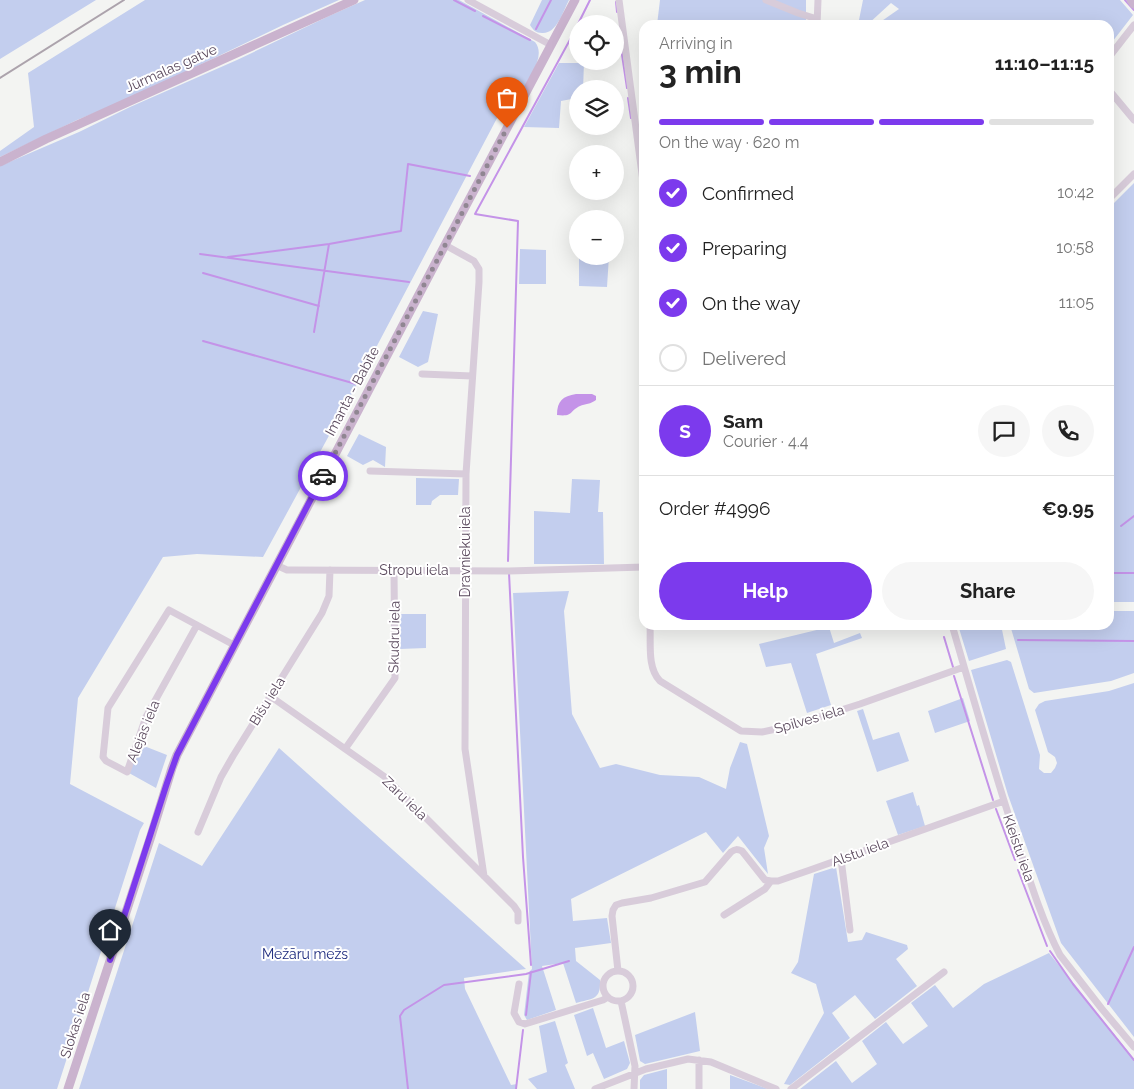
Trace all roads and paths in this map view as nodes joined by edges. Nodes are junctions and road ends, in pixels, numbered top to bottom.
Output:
1 (354, 0) edge
2 (468, 0) edge
3 (575, 0) edge
4 (620, 0) edge
5 (766, 0) edge
6 (818, 0) edge
7 (1131, 0) edge
8 (1134, 4) edge
9 (813, 20) edge
10 (817, 20) edge
11 (1134, 25) edge
12 (551, 45) junction
13 (1114, 51) edge
14 (1114, 96) edge
15 (1134, 120) edge
16 (639, 150) edge
17 (0, 162) edge
18 (1134, 174) edge
19 (1114, 194) edge
20 (445, 245) junction
21 (422, 374) dead end
22 (472, 376) junction
23 (370, 471) dead end
24 (466, 474) junction
25 (276, 565) junction
26 (639, 567) edge
27 (330, 570) junction
28 (394, 570) junction
29 (465, 570) junction
30 (197, 625) junction
31 (650, 630) edge
32 (953, 630) edge
33 (234, 645) junction
34 (964, 667) junction
35 (270, 696) junction
36 (345, 749) junction
37 (1004, 801) junction
38 (154, 827) joint
39 (198, 832) dead end
40 (841, 859) junction
41 (484, 876) junction
42 (771, 881) junction
43 (724, 915) dead end
44 (518, 921) dead end
45 (850, 930) dead end
46 (618, 971) junction
47 (944, 972) dead end
48 (519, 984) dead end
49 (608, 997) junction
50 (621, 1001) junction
51 (1134, 1047) edge
52 (699, 1060) junction
53 (635, 1072) junction
54 (68, 1089) edge
55 (595, 1089) edge
56 (634, 1089) edge
57 (699, 1089) edge
58 (776, 1089) edge
59 (791, 1089) edge

1 - 17 main road, Jūrmalas gatve
2 - 12 street
3 - 12 main road, Imanta - Babīte
4 - 16 street
5 - 9 street
6 - 10 street
7 - 8 main road
11 - 13 street
12 - 20 main road, Imanta - Babīte
14 - 15 street
18 - 19 street
20 - 22 street, Dravnieku iela
20 - 25 main road, Imanta - Babīte
21 - 22 street
22 - 24 street, Dravnieku iela
23 - 24 street
24 - 29 street, Dravnieku iela
25 - 27 street, Stropu iela
25 - 33 main road, Imanta - Babīte
26 - 29 street, Stropu iela
27 - 28 street, Stropu iela
27 - 35 street, Bišu iela
28 - 29 street, Stropu iela
28 - 36 street, Skudru iela
29 - 41 street, Dravnieku iela
30 - 30 street, Alejas iela
30 - 33 street
31 - 34 street, Spilves iela
32 - 34 street, Kleistu iela
33 - 38 main road, Imanta - Babīte
34 - 37 street, Kleistu iela
35 - 36 street, Zaru iela
35 - 39 street, Bišu iela
36 - 41 street, Zaru iela
37 - 40 street, Alstu iela
37 - 51 street, Kleistu iela
38 - 54 main road, Slokas iela
40 - 42 street, Alstu iela
40 - 45 street
41 - 44 street, Zaru iela
42 - 43 street, Alstu iela
42 - 46 street
46 - 49 street
46 - 50 street
47 - 59 street
48 - 49 street
49 - 50 street
50 - 53 street
52 - 53 street
52 - 57 street
52 - 58 street
53 - 55 street
53 - 56 street

